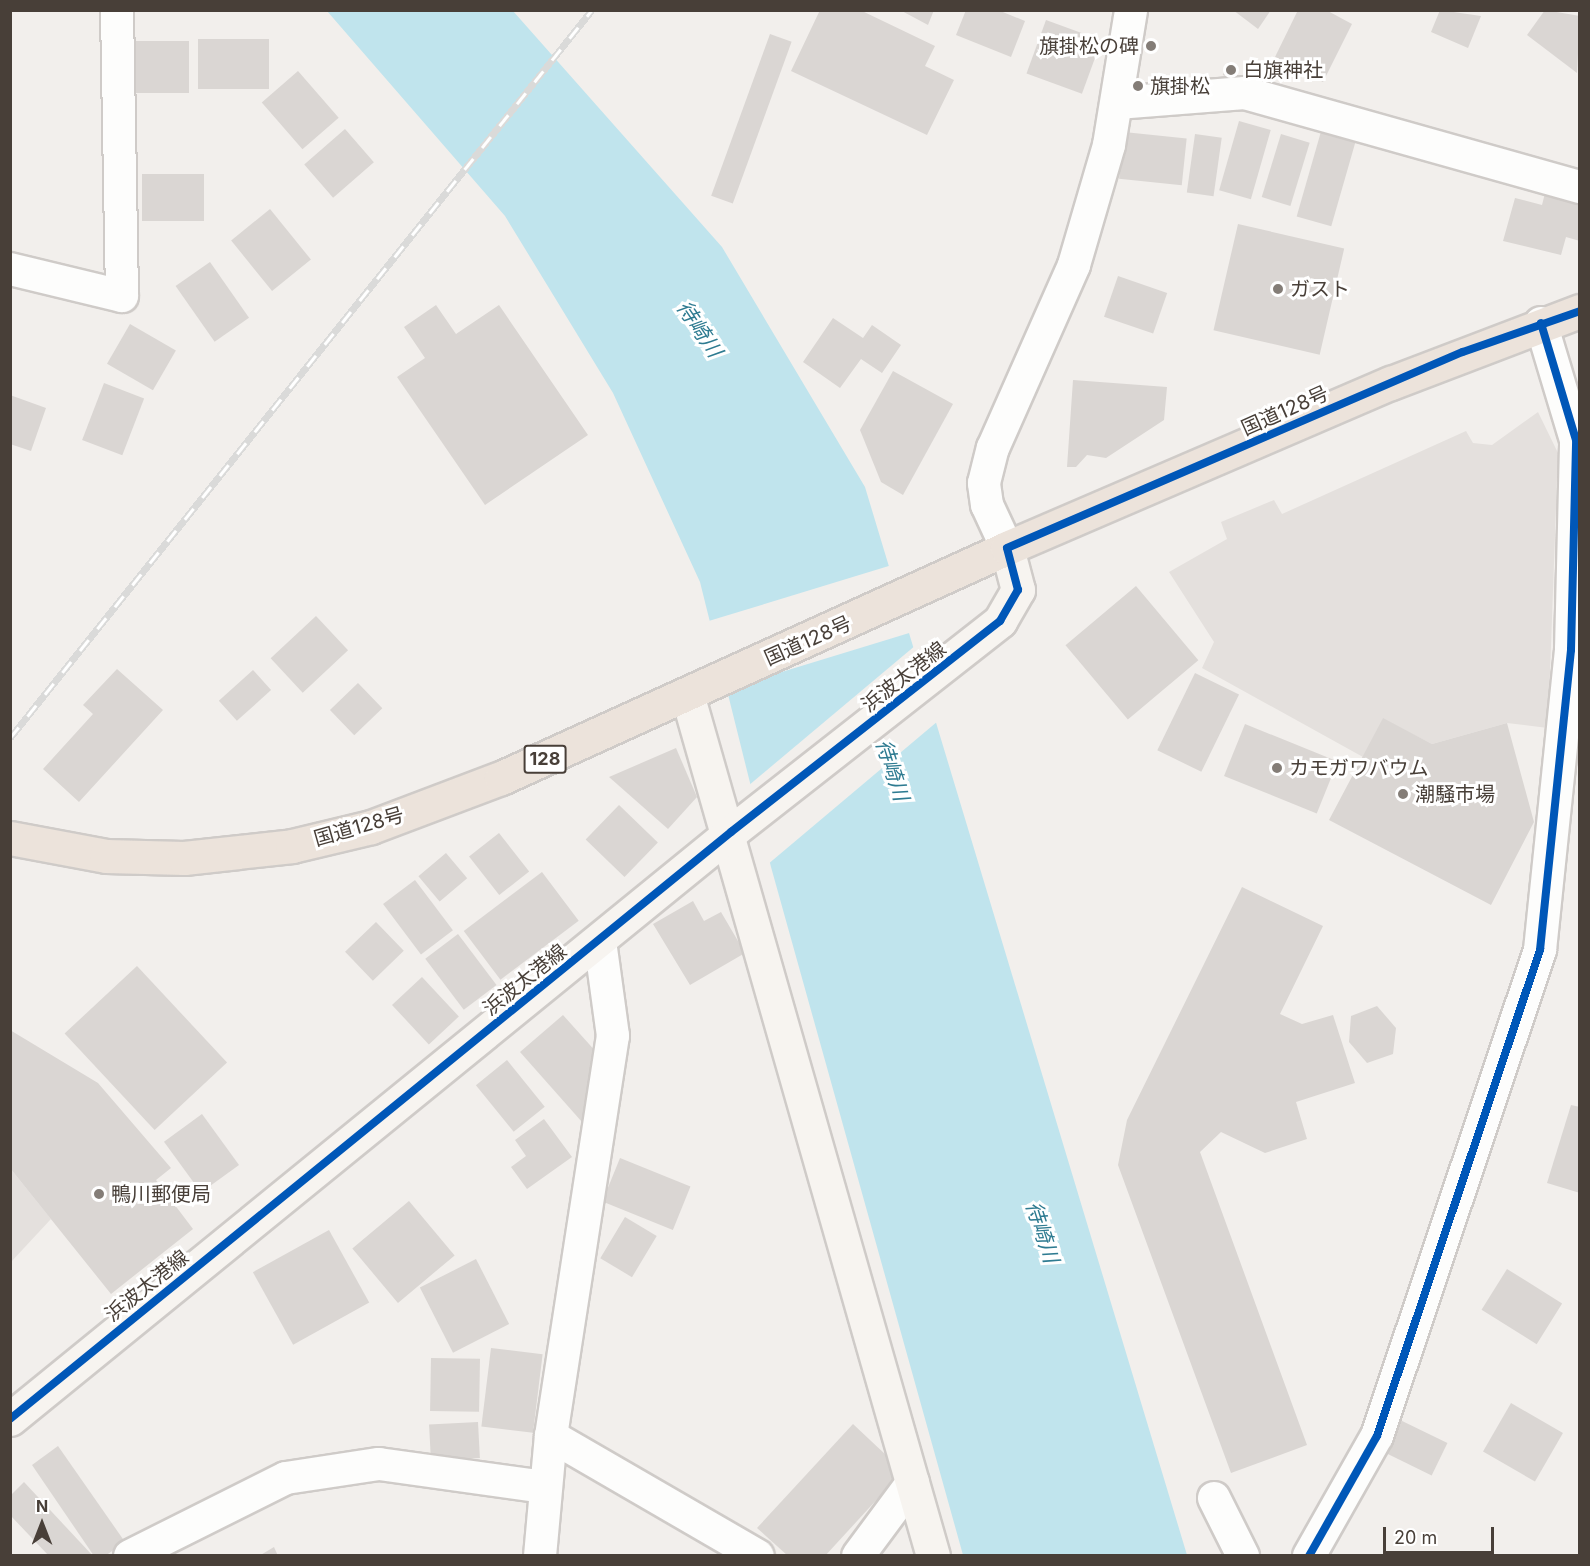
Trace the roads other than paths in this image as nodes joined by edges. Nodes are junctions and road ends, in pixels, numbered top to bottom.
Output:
1 (117, 10) edge
2 (1131, 10) edge
3 (1117, 103) junction
4 (1580, 187) edge
5 (10, 270) edge
6 (1580, 311) edge
7 (1541, 323) junction
8 (1007, 548) junction
9 (701, 688) junction
10 (731, 832) junction
11 (10, 838) edge
12 (600, 941) junction
13 (10, 1419) edge
14 (551, 1436) junction
15 (913, 1482) junction
16 (545, 1487) junction
17 (1214, 1498) dead end
18 (130, 1556) edge
19 (540, 1556) edge
20 (758, 1556) edge
21 (858, 1556) edge
22 (933, 1556) edge
23 (1243, 1556) edge
24 (1309, 1556) edge

1 - 5 street
2 - 3 street
3 - 4 street
3 - 8 street
6 - 7 highway, 国道128号 / 128
7 - 8 highway, 国道128号 / 128
7 - 24 street
8 - 9 highway, 国道128号 / 128
8 - 10 main road, 浜波太港線
9 - 10 main road
9 - 11 highway, 国道128号 / 128
10 - 12 main road, 浜波太港線
10 - 15 main road
12 - 13 main road, 浜波太港線
12 - 14 street
14 - 16 street
14 - 20 street
15 - 21 street
15 - 22 main road
16 - 18 street
16 - 19 street
17 - 23 street

